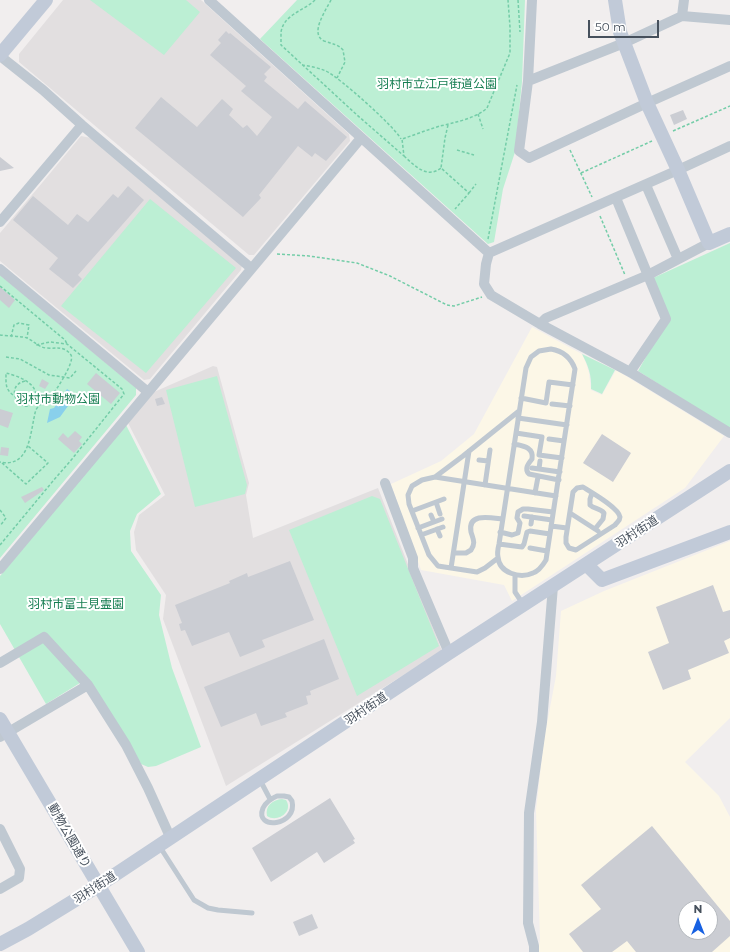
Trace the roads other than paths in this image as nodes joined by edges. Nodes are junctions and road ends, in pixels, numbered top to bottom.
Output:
1 (209, 0) edge
2 (532, 0) edge
3 (615, 0) edge
4 (684, 0) edge
5 (42, 2) edge
6 (682, 16) junction
7 (730, 20) edge
8 (624, 43) junction
9 (0, 56) edge
10 (730, 66) edge
11 (528, 81) junction
12 (647, 103) junction
13 (82, 125) junction
14 (361, 138) junction
15 (730, 146) edge
16 (678, 170) junction
17 (646, 184) junction
18 (616, 198) junction
19 (0, 222) edge
20 (730, 234) edge
21 (709, 243) junction
22 (487, 252) junction
23 (678, 259) junction
24 (251, 268) junction
25 (0, 269) edge
26 (648, 275) junction
27 (540, 324) junction
28 (630, 372) junction
29 (573, 385) junction
30 (148, 392) junction
31 (521, 398) junction
32 (552, 404) dead end
33 (570, 406) junction
34 (519, 411) junction
35 (518, 418) junction
36 (567, 425) junction
37 (516, 433) junction
38 (730, 433) edge
39 (549, 439) dead end
40 (564, 441) junction
41 (514, 444) junction
42 (490, 450) dead end
43 (470, 451) junction
44 (562, 458) junction
45 (479, 460) dead end
46 (540, 461) dead end
47 (488, 462) junction
48 (532, 468) dead end
49 (539, 469) junction
50 (560, 472) junction
51 (730, 472) edge
52 (435, 476) junction
53 (538, 476) junction
54 (559, 480) junction
55 (464, 481) junction
56 (385, 483) dead end
57 (485, 485) junction
58 (507, 489) junction
59 (535, 493) junction
60 (592, 493) junction
61 (556, 496) junction
62 (444, 499) dead end
63 (436, 502) junction
64 (412, 511) junction
65 (554, 512) junction
66 (570, 513) junction
67 (440, 514) dead end
68 (431, 515) dead end
69 (524, 516) dead end
70 (532, 517) junction
71 (442, 519) dead end
72 (502, 519) junction
73 (552, 520) junction
74 (434, 522) junction
75 (531, 524) dead end
76 (551, 526) junction
77 (443, 527) dead end
78 (418, 528) junction
79 (567, 528) junction
80 (595, 529) junction
81 (437, 530) junction
82 (500, 532) junction
83 (730, 532) edge
84 (602, 533) junction
85 (550, 534) junction
86 (421, 535) junction
87 (440, 536) dead end
88 (498, 544) junction
89 (530, 548) dead end
90 (547, 550) junction
91 (454, 553) junction
92 (498, 558) junction
93 (587, 565) junction
94 (451, 568) junction
95 (0, 570) edge
96 (515, 575) junction
97 (553, 586) junction
98 (523, 605) junction
99 (449, 653) junction
100 (0, 663) edge
101 (88, 685) junction
102 (0, 719) edge
103 (4, 735) edge
104 (260, 780) junction
105 (270, 799) junction
106 (0, 829) edge
107 (165, 842) junction
108 (98, 886) junction
109 (0, 889) edge
110 (252, 913) dead end
111 (0, 944) edge
112 (138, 952) edge
113 (534, 952) edge

1 - 14 street
2 - 11 street
3 - 8 main road
4 - 6 street
5 - 9 main road
6 - 7 street
6 - 8 street
8 - 11 street
8 - 12 main road
9 - 13 street
10 - 12 street
11 - 12 street
12 - 16 main road
13 - 19 street
13 - 24 street
14 - 22 street
14 - 24 street
15 - 16 street
16 - 17 street
16 - 21 main road
17 - 18 street
17 - 23 street
18 - 22 street
18 - 26 street
20 - 21 main road
21 - 23 street
22 - 27 street
23 - 26 street
24 - 30 street
25 - 30 street
26 - 27 street
26 - 28 street
27 - 28 street
28 - 38 street
29 - 31 lane
29 - 31 lane
29 - 33 lane
30 - 95 street
31 - 34 lane
32 - 33 lane
33 - 36 lane
34 - 35 lane
34 - 43 lane
35 - 36 lane
35 - 37 lane
36 - 40 lane
37 - 41 lane
37 - 44 lane
39 - 40 lane
40 - 44 lane
41 - 53 lane
41 - 58 lane
42 - 47 lane
43 - 52 lane
43 - 55 lane
44 - 50 lane
45 - 47 lane
46 - 49 lane
47 - 57 lane
48 - 49 lane
49 - 50 lane
50 - 54 lane
51 - 93 main road, 羽村街道
52 - 55 lane
52 - 64 lane
53 - 54 lane
53 - 59 lane
54 - 61 lane
55 - 57 lane
55 - 91 lane
56 - 99 street
57 - 58 lane
58 - 59 lane
58 - 72 lane
59 - 61 lane
60 - 66 lane
60 - 80 lane
60 - 84 lane
61 - 65 lane
62 - 63 lane
63 - 64 lane
63 - 67 lane
64 - 78 lane
65 - 73 lane
65 - 82 lane
66 - 79 lane
66 - 80 lane
68 - 74 lane
69 - 70 lane
70 - 73 lane
70 - 75 lane
71 - 74 lane
72 - 82 lane
72 - 91 lane
73 - 76 lane
74 - 78 lane
76 - 79 lane
76 - 85 lane
77 - 81 lane
78 - 86 lane
79 - 84 lane
80 - 84 lane
81 - 86 lane
81 - 87 lane
82 - 88 lane
83 - 93 main road
85 - 88 lane
85 - 90 lane
86 - 94 lane
88 - 92 lane
89 - 90 lane
90 - 96 lane
91 - 94 lane
92 - 94 lane
92 - 96 lane
93 - 97 main road, 羽村街道
96 - 98 lane
97 - 98 main road, 羽村街道
97 - 113 street
98 - 99 main road, 羽村街道
99 - 104 main road, 羽村街道
100 - 101 street
101 - 103 street
101 - 107 street
102 - 103 main road, 動物公園通り
103 - 108 main road, 動物公園通り
104 - 105 lane
104 - 107 main road, 羽村街道
105 - 105 lane
106 - 109 street
107 - 108 main road, 羽村街道
107 - 110 lane
108 - 111 main road, 羽村街道
108 - 112 main road, 動物公園通り

